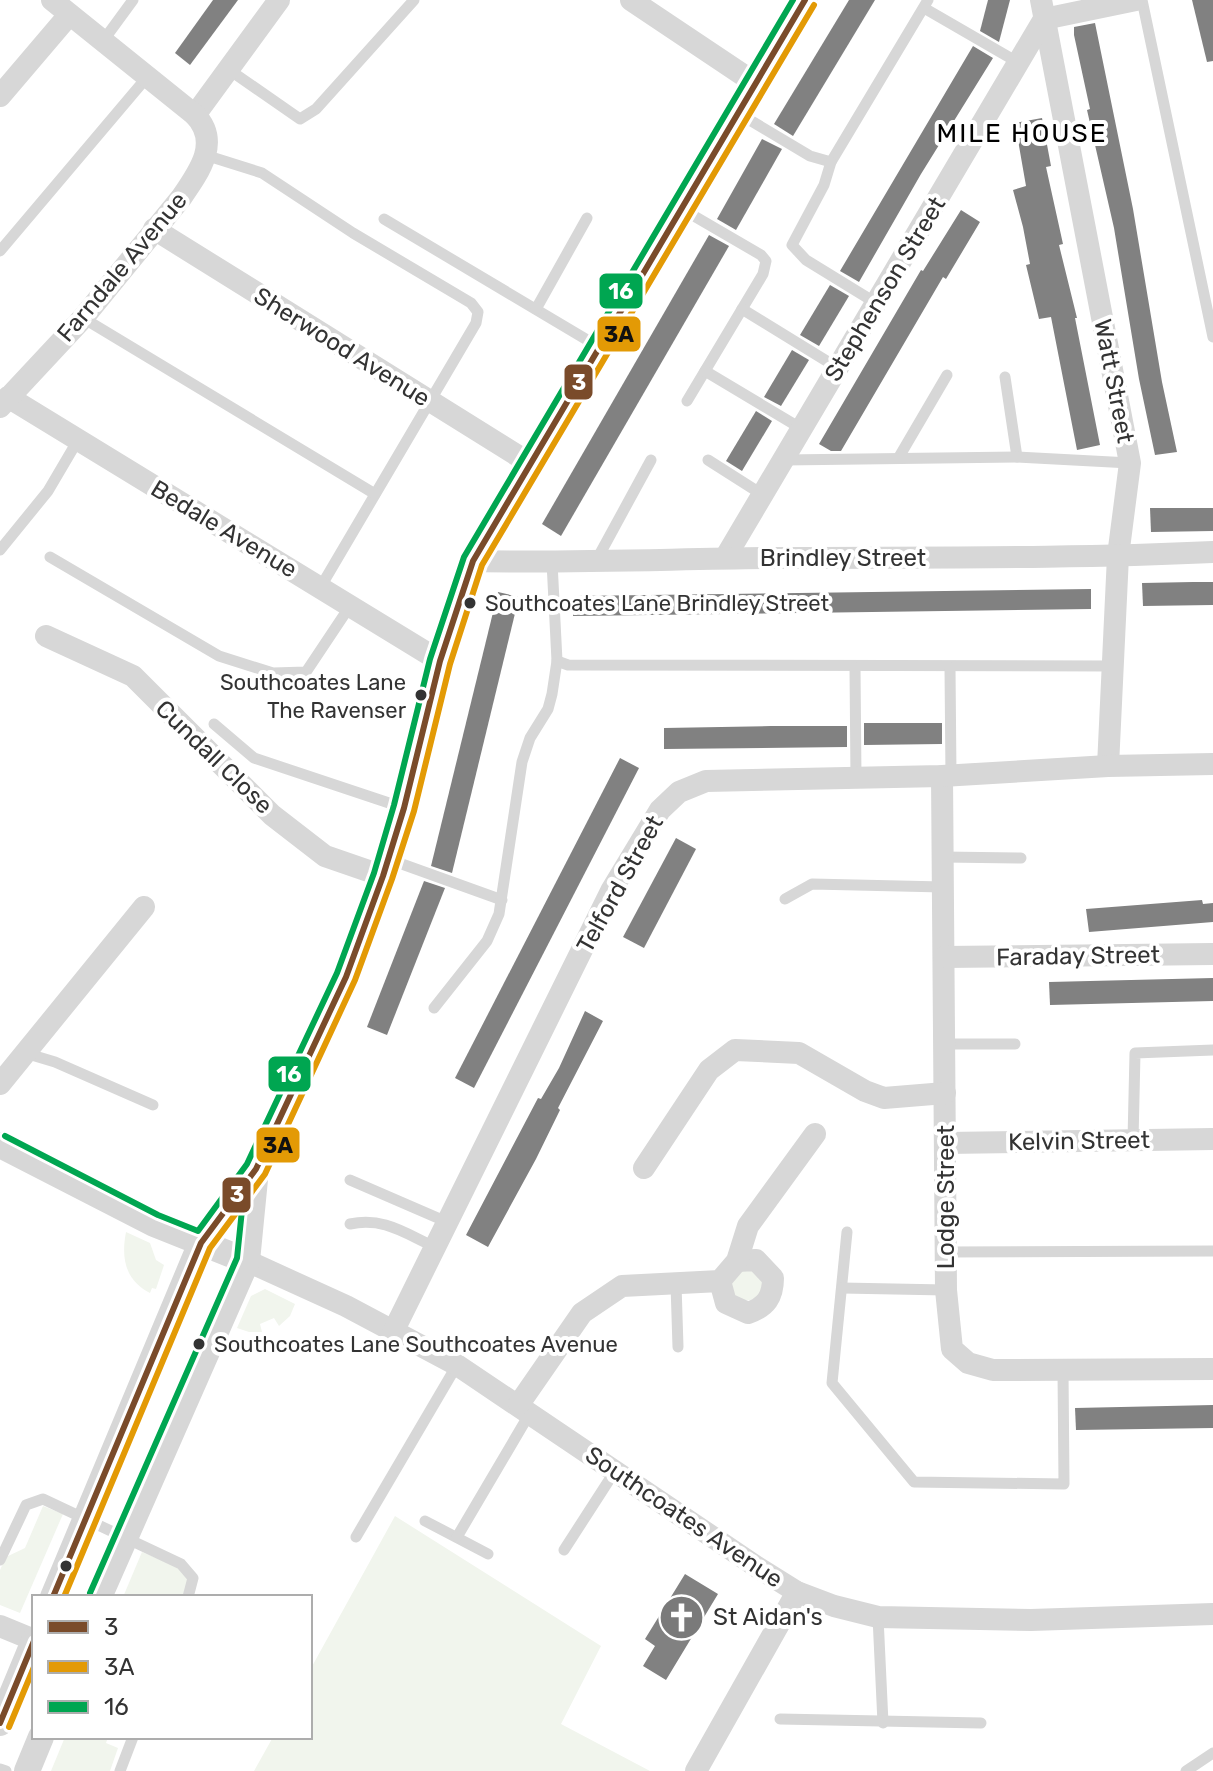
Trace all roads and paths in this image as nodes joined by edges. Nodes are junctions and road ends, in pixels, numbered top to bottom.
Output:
1 (52, 0) edge
2 (133, 0) edge
3 (279, 0) edge
4 (414, 0) edge
5 (805, 0) edge
6 (1139, 0) edge
7 (647, 4) edge
8 (926, 4) edge
9 (1042, 10) edge
10 (69, 15) junction
11 (103, 41) junction
12 (1019, 63) junction
13 (228, 69) junction
14 (148, 76) junction
15 (755, 83) junction
16 (0, 96) edge
17 (738, 113) junction
18 (195, 115) junction
19 (205, 155) junction
20 (831, 162) junction
21 (682, 209) junction
22 (587, 218) dead end
23 (384, 219) dead end
24 (154, 229) junction
25 (0, 251) edge
26 (876, 303) junction
27 (536, 309) junction
28 (742, 309) junction
29 (83, 318) junction
30 (1213, 337) edge
31 (600, 347) junction
32 (838, 368) junction
33 (705, 371) junction
34 (947, 375) dead end
35 (1005, 377) dead end
36 (428, 401) junction
37 (687, 401) dead end
38 (4, 402) edge
39 (802, 429) junction
40 (78, 440) junction
41 (899, 457) junction
42 (1017, 457) junction
43 (651, 460) dead end
44 (708, 460) dead end
45 (784, 460) junction
46 (1130, 463) junction
47 (531, 464) junction
48 (375, 494) junction
49 (763, 495) junction
50 (0, 550) edge
51 (1213, 552) edge
52 (1118, 556) junction
53 (50, 557) dead end
54 (725, 558) junction
55 (473, 561) junction
56 (596, 561) junction
57 (552, 562) junction
58 (320, 588) junction
59 (350, 606) junction
60 (46, 636) dead end
61 (440, 661) junction
62 (557, 661) junction
63 (1113, 666) junction
64 (855, 668) junction
65 (950, 668) junction
66 (214, 724) dead end
67 (1213, 764) edge
68 (1108, 766) junction
69 (947, 776) junction
70 (856, 778) junction
71 (404, 808) junction
72 (943, 857) junction
73 (1021, 858) dead end
74 (386, 868) junction
75 (943, 887) junction
76 (785, 899) dead end
77 (502, 900) junction
78 (144, 907) dead end
79 (1213, 954) edge
80 (944, 957) junction
81 (434, 1008) dead end
82 (944, 1044) junction
83 (1015, 1044) dead end
84 (1213, 1050) edge
85 (25, 1053) junction
86 (0, 1084) edge
87 (945, 1093) junction
88 (153, 1105) dead end
89 (815, 1134) dead end
90 (1213, 1139) edge
91 (1133, 1140) junction
92 (946, 1143) junction
93 (0, 1145) edge
94 (644, 1168) dead end
95 (256, 1169) junction
96 (350, 1180) dead end
97 (447, 1222) junction
98 (350, 1224) dead end
99 (847, 1232) dead end
100 (201, 1243) junction
101 (435, 1247) junction
102 (1213, 1251) edge
103 (947, 1252) junction
104 (247, 1261) junction
105 (737, 1261) junction
106 (720, 1281) junction
107 (676, 1284) junction
108 (842, 1288) junction
109 (946, 1290) junction
110 (393, 1332) junction
111 (678, 1347) dead end
112 (457, 1365) junction
113 (1213, 1369) edge
114 (1063, 1370) junction
115 (525, 1408) junction
116 (615, 1471) junction
117 (86, 1519) junction
118 (425, 1521) dead end
119 (356, 1537) dead end
120 (457, 1537) junction
121 (125, 1538) junction
122 (564, 1550) dead end
123 (488, 1554) dead end
124 (0, 1560) edge
125 (797, 1592) junction
126 (54, 1595) edge
127 (100, 1595) edge
128 (189, 1595) edge
129 (1213, 1614) edge
130 (878, 1617) junction
131 (0, 1626) edge
132 (32, 1640) edge
133 (32, 1646) edge
134 (780, 1719) dead end
135 (0, 1723) edge
136 (883, 1723) junction
137 (981, 1723) dead end
138 (40, 1739) edge
139 (132, 1739) edge
140 (1213, 1753) edge
141 (27, 1771) edge
142 (120, 1771) edge
143 (696, 1771) edge
144 (1186, 1771) edge

1 - 10 street
2 - 11 lane
3 - 13 street
4 - 13 lane
5 - 15 street
6 - 9 street
6 - 30 lane
7 - 15 street
8 - 12 lane
8 - 20 lane
9 - 12 street, Stephenson Street
9 - 46 street, Watt Street
10 - 11 street
10 - 16 street
11 - 14 street
12 - 26 street, Stephenson Street
13 - 18 street
14 - 18 street
14 - 25 lane
15 - 17 street
17 - 20 lane
17 - 21 street
18 - 19 street
19 - 24 street, Farndale Avenue
19 - 36 lane
20 - 26 lane
21 - 28 lane
21 - 31 street
22 - 27 lane
23 - 27 lane
24 - 29 street, Farndale Avenue
24 - 36 street, Sherwood Avenue
26 - 32 street, Stephenson Street
27 - 31 lane
28 - 32 lane
28 - 33 lane
29 - 38 street, Farndale Avenue
29 - 48 lane
31 - 47 street
32 - 39 street, Stephenson Street
33 - 37 lane
33 - 39 lane
34 - 41 lane
35 - 42 lane
36 - 47 street, Sherwood Avenue
36 - 48 lane
38 - 40 street, Bedale Avenue
39 - 45 street, Stephenson Street
40 - 50 lane
40 - 58 street, Bedale Avenue
41 - 42 lane
41 - 45 lane
42 - 46 lane
43 - 56 lane
44 - 49 lane
45 - 49 street, Stephenson Street
46 - 52 street, Watt Street
47 - 55 street
48 - 58 lane
49 - 54 street, Stephenson Street
51 - 52 street, Brindley Street
52 - 54 street, Brindley Street
52 - 63 street, Watt Street
53 - 59 lane
54 - 56 street, Brindley Street
55 - 57 street, Brindley Street
55 - 61 street
56 - 57 street, Brindley Street
57 - 62 lane
58 - 59 street, Bedale Avenue
59 - 61 street, Bedale Avenue
60 - 74 street, Cundall Close
61 - 71 street
62 - 64 lane
62 - 77 lane
63 - 65 lane
63 - 68 street, Watt Street
64 - 65 lane
64 - 70 lane
65 - 69 lane
66 - 71 lane
67 - 68 street, Telford Street
68 - 69 street, Telford Street
69 - 70 street, Telford Street
69 - 72 street, Lodge Street
70 - 97 street, Telford Street
71 - 74 street
72 - 73 lane
72 - 75 street, Lodge Street
74 - 77 lane
74 - 95 street
75 - 76 lane
75 - 80 street, Lodge Street
77 - 81 lane
78 - 85 street
79 - 80 street, Faraday Street
80 - 82 street, Lodge Street
82 - 83 lane
82 - 87 street, Lodge Street
84 - 91 lane
85 - 86 street
85 - 88 lane
87 - 92 street, Lodge Street
87 - 94 street
89 - 105 street
90 - 91 street, Kelvin Street
91 - 92 street, Kelvin Street
92 - 103 street, Lodge Street
93 - 100 street
95 - 100 street
95 - 104 street
96 - 97 lane
97 - 101 street, Telford Street
98 - 101 lane
99 - 108 lane
100 - 104 street
100 - 117 street
101 - 110 street, Telford Street
102 - 103 lane
103 - 109 street, Lodge Street
104 - 110 street, Southcoates Avenue
104 - 121 street
105 - 106 street
105 - 106 street
106 - 107 street
107 - 111 lane
107 - 115 street
108 - 109 lane
108 - 114 lane
109 - 114 street, Lodge Street
110 - 112 street, Southcoates Avenue
112 - 115 street, Southcoates Avenue
112 - 119 lane
113 - 114 street, Lodge Street
115 - 116 street, Southcoates Avenue
115 - 120 lane
116 - 122 lane
116 - 125 street, Southcoates Avenue
117 - 121 lane
117 - 124 lane
117 - 126 street
118 - 120 lane
120 - 123 lane
121 - 127 street
121 - 128 lane
125 - 130 street, Southcoates Avenue
125 - 143 street
129 - 130 street, Southcoates Avenue
130 - 136 lane
131 - 132 street
133 - 135 street
134 - 136 lane
136 - 137 lane
138 - 141 street
139 - 142 lane
140 - 144 lane

